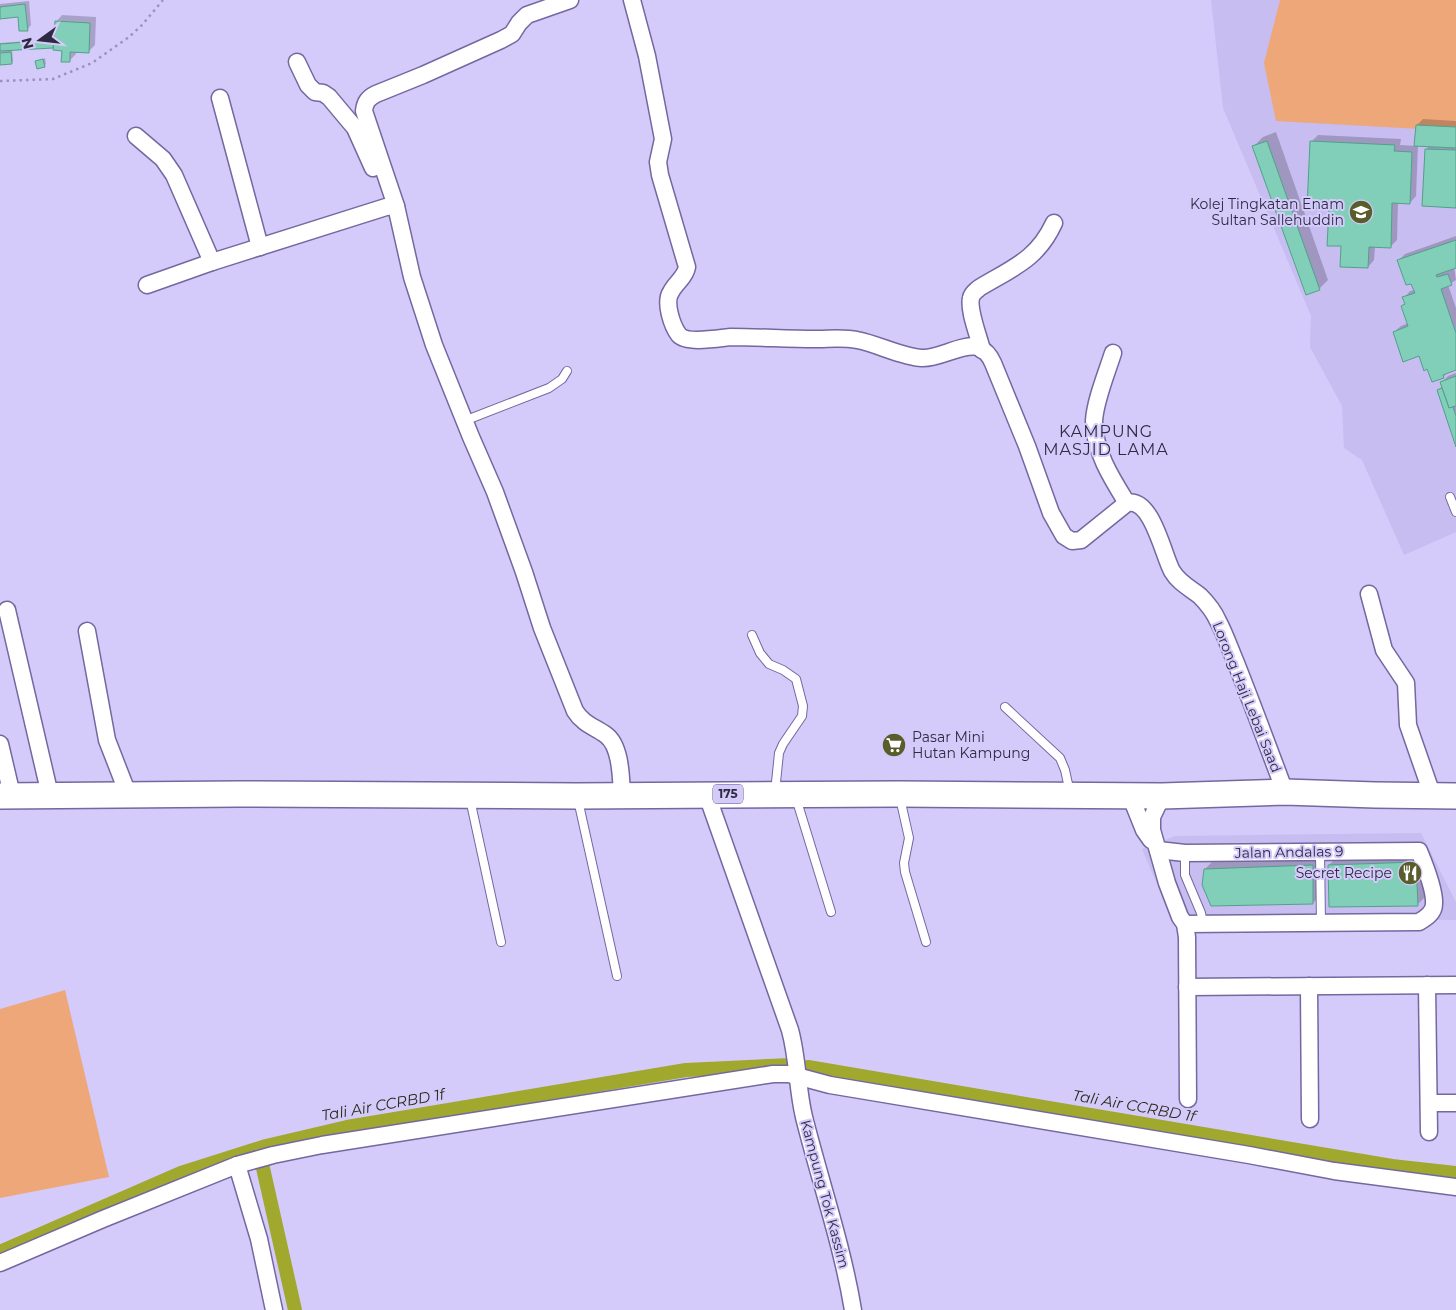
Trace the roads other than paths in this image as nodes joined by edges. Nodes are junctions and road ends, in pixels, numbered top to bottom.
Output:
1 (570, 0) edge
2 (632, 0) edge
3 (297, 62) dead end
4 (220, 98) dead end
5 (136, 136) dead end
6 (391, 206) junction
7 (1054, 223) dead end
8 (260, 247) junction
9 (212, 262) junction
10 (147, 285) dead end
11 (982, 350) junction
12 (1113, 353) dead end
13 (567, 370) dead end
14 (464, 421) junction
15 (1450, 497) dead end
16 (1127, 503) junction
17 (1456, 512) edge
18 (1369, 594) dead end
19 (7, 610) dead end
20 (87, 631) dead end
21 (752, 635) dead end
22 (1004, 706) dead end
23 (0, 744) edge
24 (1284, 792) junction
25 (128, 794) junction
26 (784, 794) junction
27 (899, 794) junction
28 (50, 795) junction
29 (469, 795) junction
30 (622, 795) junction
31 (707, 795) junction
32 (1071, 795) junction
33 (1130, 795) junction
34 (6, 796) edge
35 (577, 796) junction
36 (1162, 796) junction
37 (1444, 796) edge
38 (1158, 850) junction
39 (1320, 852) junction
40 (1185, 853) junction
41 (831, 912) dead end
42 (1322, 923) junction
43 (1185, 924) junction
44 (1202, 924) junction
45 (501, 942) dead end
46 (926, 942) dead end
47 (617, 976) dead end
48 (1427, 985) junction
49 (1456, 985) edge
50 (1309, 986) junction
51 (1187, 987) junction
52 (799, 1078) junction
53 (1188, 1099) dead end
54 (1429, 1103) junction
55 (1456, 1103) edge
56 (1310, 1119) dead end
57 (1429, 1132) dead end
58 (237, 1165) junction
59 (1456, 1186) edge
60 (0, 1263) edge
61 (274, 1310) edge
62 (853, 1310) edge

1 - 6 street
2 - 11 street
3 - 6 street
4 - 8 street
5 - 9 street
6 - 8 street
6 - 14 street
7 - 11 street
8 - 9 street
9 - 10 street
11 - 16 street
12 - 16 street
13 - 14 lane
14 - 30 street
15 - 17 lane
16 - 24 street, Lorong Haji Lebai Saad
18 - 37 street
19 - 28 street
20 - 25 street
21 - 26 lane
22 - 32 lane
23 - 34 street
24 - 36 main road, 175
24 - 37 main road, 175
25 - 28 main road, 175
25 - 29 main road, 175
26 - 27 main road, 175
26 - 31 main road, 175
26 - 41 lane
27 - 32 main road, 175
27 - 46 lane
28 - 34 main road, 175
29 - 35 main road, 175
29 - 45 lane
30 - 31 main road, 175
30 - 35 main road, 175
31 - 52 street, Kampung Tok Kassim
32 - 33 main road, 175
33 - 36 main road, 175
33 - 38 street
35 - 47 lane
36 - 38 street
38 - 40 street, Jalan Andalas 9
38 - 43 street
39 - 40 street, Jalan Andalas 9
39 - 42 lane
39 - 42 street, Jalan Andalas 9
40 - 44 lane
42 - 44 street
43 - 44 street
43 - 51 street
48 - 49 street
48 - 50 street
48 - 54 street
50 - 51 street
50 - 56 street
51 - 53 street
52 - 58 street
52 - 59 street
52 - 62 street, Kampung Tok Kassim
54 - 55 street
54 - 57 street
58 - 60 street
58 - 61 street

